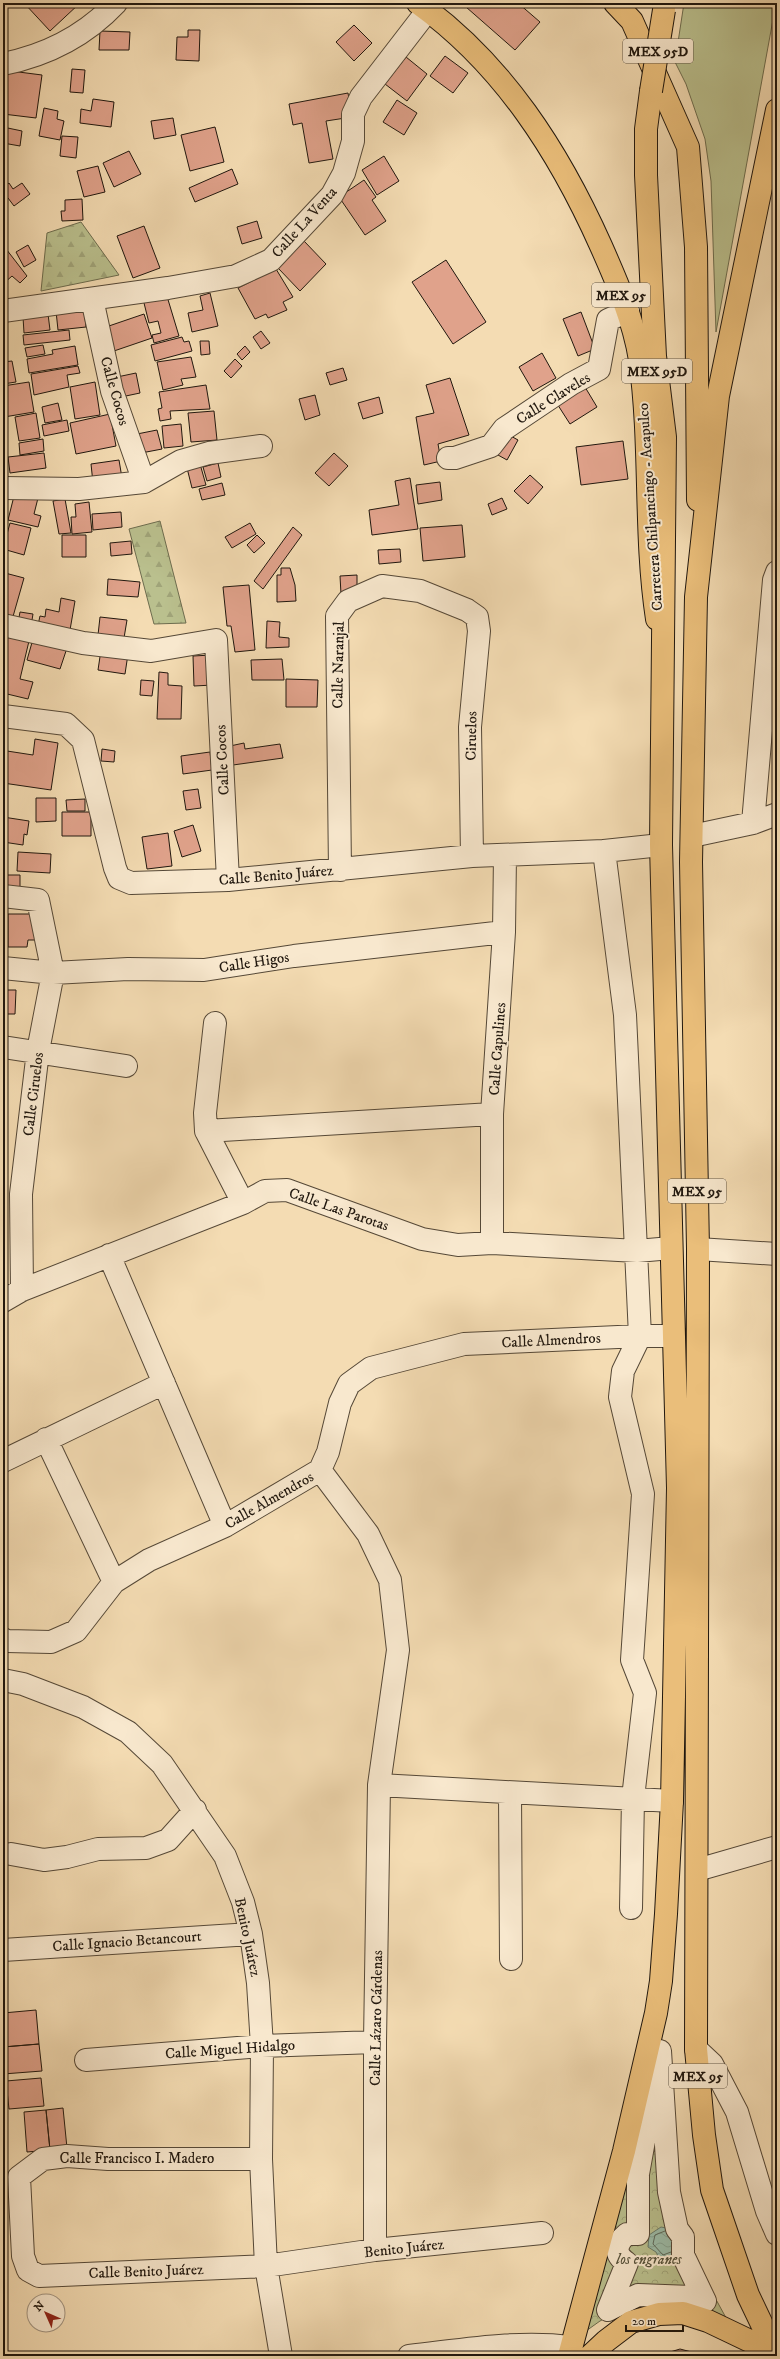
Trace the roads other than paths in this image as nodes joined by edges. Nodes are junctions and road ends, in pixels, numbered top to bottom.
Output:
1 (116, 3) edge
2 (615, 3) edge
3 (423, 6) edge
4 (665, 7) edge
5 (3, 64) edge
6 (777, 110) edge
7 (92, 299) junction
8 (3, 311) edge
9 (628, 311) junction
10 (261, 446) dead end
11 (448, 458) dead end
12 (144, 482) junction
13 (3, 488) edge
14 (777, 572) edge
15 (696, 597) junction
16 (477, 617) joint
17 (3, 625) edge
18 (662, 651) junction
19 (3, 716) edge
20 (777, 814) edge
21 (753, 823) junction
22 (692, 836) junction
23 (661, 845) junction
24 (604, 850) junction
25 (505, 855) junction
26 (472, 856) junction
27 (340, 870) junction
28 (228, 880) junction
29 (3, 896) edge
30 (504, 932) junction
31 (3, 968) edge
32 (53, 973) junction
33 (214, 1023) dead end
34 (3, 1047) edge
35 (38, 1051) junction
36 (126, 1066) dead end
37 (492, 1114) junction
38 (206, 1130) junction
39 (243, 1203) junction
40 (492, 1243) junction
41 (671, 1248) junction
42 (698, 1249) junction
43 (637, 1251) junction
44 (777, 1254) edge
45 (109, 1256) junction
46 (22, 1290) junction
47 (3, 1301) edge
48 (640, 1336) junction
49 (673, 1336) junction
50 (164, 1383) junction
51 (46, 1439) junction
52 (3, 1461) edge
53 (320, 1470) junction
54 (225, 1526) junction
55 (114, 1582) junction
56 (3, 1639) edge
57 (3, 1680) edge
58 (379, 1786) junction
59 (510, 1793) junction
60 (633, 1798) junction
61 (672, 1801) junction
62 (195, 1810) junction
63 (777, 1847) edge
64 (11, 1854) dead end
65 (696, 1870) junction
66 (632, 1908) dead end
67 (251, 1934) junction
68 (3, 1950) edge
69 (511, 1959) dead end
70 (375, 2042) junction
71 (262, 2046) junction
72 (696, 2049) junction
73 (86, 2060) dead end
74 (261, 2159) junction
75 (777, 2232) edge
76 (542, 2233) dead end
77 (375, 2250) junction
78 (266, 2266) junction
79 (28, 2270) joint
80 (705, 2301) joint
81 (577, 2353) edge
82 (776, 2354) edge
83 (281, 2356) edge
84 (409, 2356) edge

1 - 5 street
2 - 15 main road, MEX 95
3 - 7 street, Calle La Venta
3 - 9 main road, Carretera Chilpancingo - Acapulco / MEX 95
4 - 18 main road, MEX 95D, bridge
6 - 15 main road
7 - 8 street, Calle La Venta
7 - 12 street, Calle Cocos
9 - 11 street, Calle Claveles
9 - 18 main road, Carretera Chilpancingo - Acapulco / MEX 95
10 - 12 street
12 - 13 street
14 - 21 street
15 - 22 main road, MEX 95
16 - 26 street, Ciruelos
16 - 27 street, Calle Naranjal
17 - 28 street, Calle Cocos
18 - 23 main road, MEX 95
19 - 28 street, Calle Benito Juárez
20 - 21 street
21 - 22 street
22 - 42 main road, MEX 95
23 - 24 street, Calle Benito Juárez
23 - 41 main road, MEX 95
24 - 25 street, Calle Benito Juárez
24 - 43 street
25 - 26 street, Calle Benito Juárez
25 - 30 street, Calle Capulines
26 - 27 street, Calle Benito Juárez
27 - 28 street, Calle Benito Juárez
29 - 32 street, Calle Ciruelos
30 - 32 street, Calle Higos
30 - 37 street, Calle Capulines
31 - 32 street, Calle Higos
32 - 35 street, Calle Ciruelos
33 - 38 street
34 - 35 street
35 - 36 street
35 - 46 street, Calle Ciruelos
37 - 38 street
37 - 40 street, Calle Capulines
38 - 39 street
39 - 40 street, Calle Las Parotas
39 - 45 street, Calle Las Parotas
40 - 43 street, Calle Las Parotas
41 - 43 street, Calle Las Parotas
41 - 49 main road, MEX 95
42 - 44 street
42 - 65 main road, MEX 95
43 - 48 street
45 - 46 street, Calle Las Parotas
45 - 50 street
46 - 47 street, Calle Las Parotas
48 - 49 street, Calle Almendros
48 - 53 street, Calle Almendros
48 - 60 street
49 - 61 main road, MEX 95
50 - 51 street
50 - 54 street
51 - 52 street
51 - 55 street
53 - 54 street, Calle Almendros
53 - 58 street, Calle Lázaro Cárdenas
54 - 55 street, Calle Almendros
55 - 56 street, Calle Almendros
57 - 62 street, Benito Juárez
58 - 59 street
58 - 70 street, Calle Lázaro Cárdenas
59 - 60 street
59 - 69 street
60 - 61 street
60 - 66 street
61 - 81 main road, MEX 95
62 - 64 street
62 - 67 street, Benito Juárez
63 - 65 street
65 - 72 main road, MEX 95
67 - 68 street, Calle Ignacio Betancourt
67 - 71 street, Benito Juárez
70 - 71 street, Calle Miguel Hidalgo
70 - 77 street, Calle Lázaro Cárdenas
71 - 73 street, Calle Miguel Hidalgo
71 - 74 street, Benito Juárez
72 - 75 street
72 - 82 main road, MEX 95
74 - 78 street, Benito Juárez
74 - 79 street, Calle Francisco I. Madero
76 - 77 street, Benito Juárez
77 - 78 street, Benito Juárez
78 - 79 street, Calle Benito Juárez
78 - 83 street, Benito Juárez
80 - 80 street
81 - 82 main road
81 - 84 street

